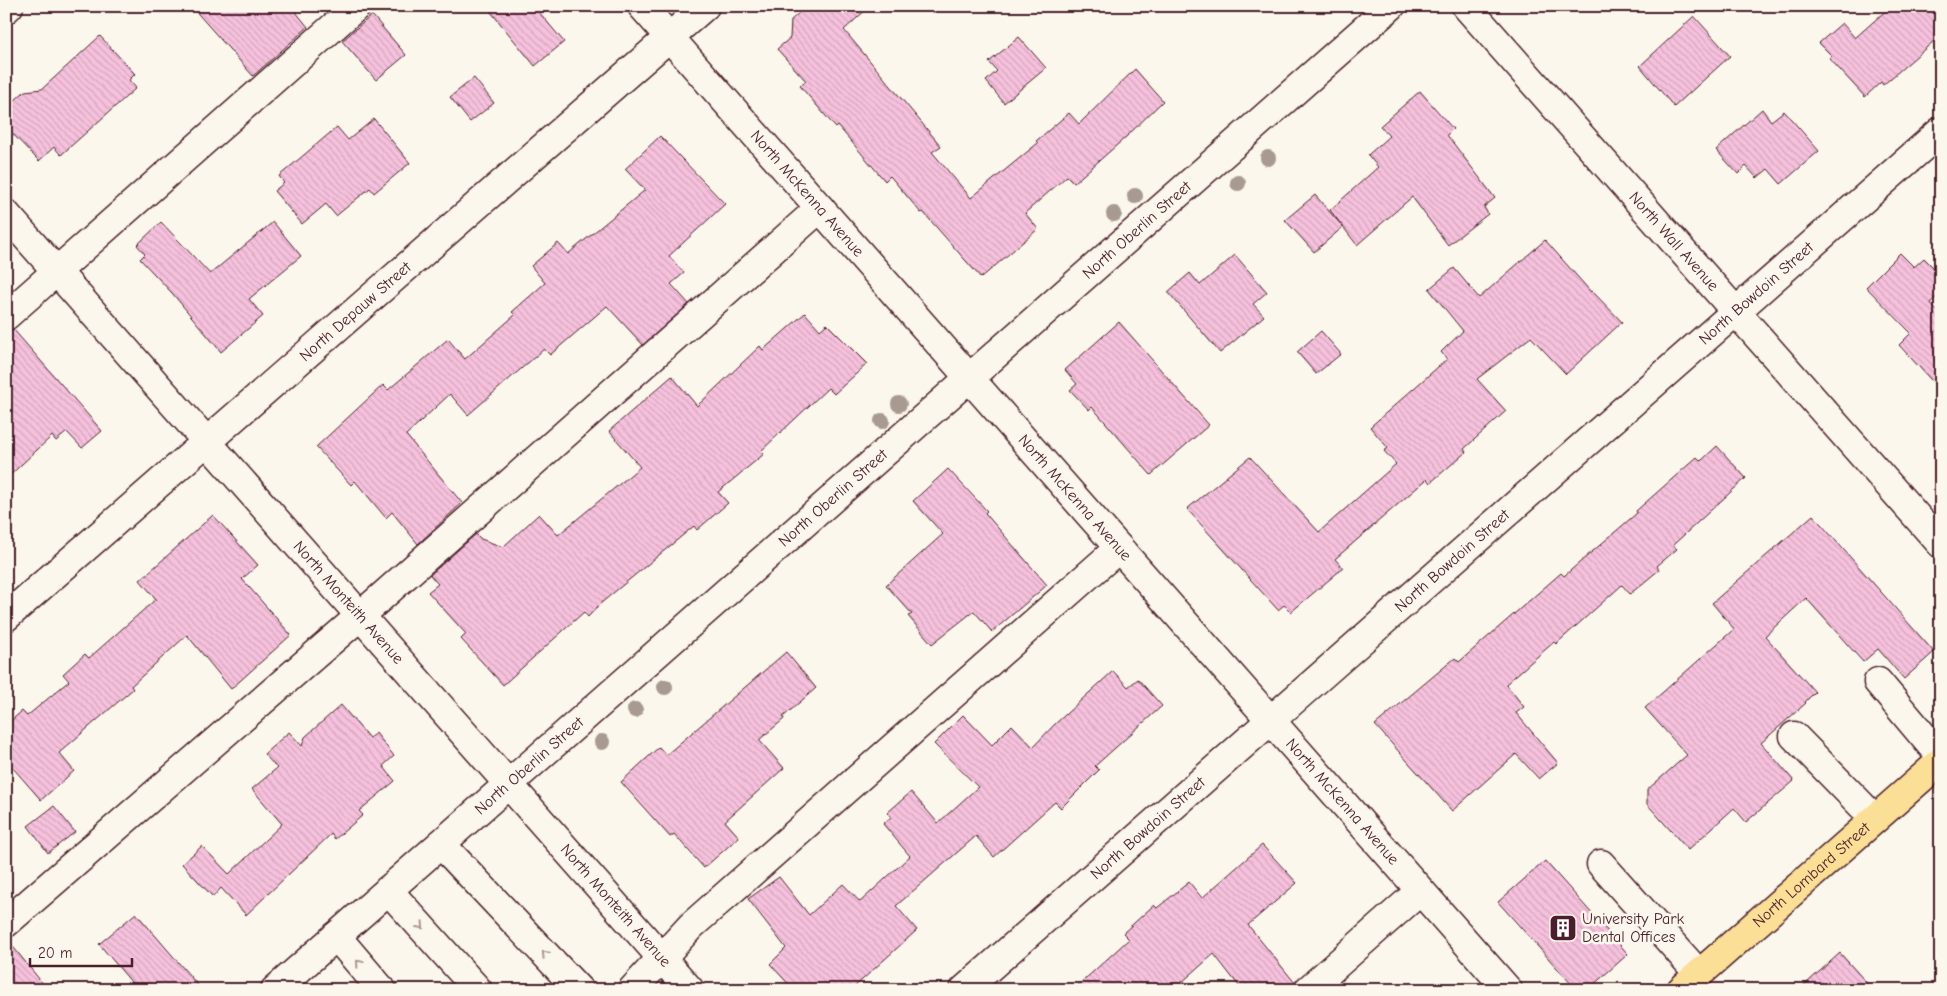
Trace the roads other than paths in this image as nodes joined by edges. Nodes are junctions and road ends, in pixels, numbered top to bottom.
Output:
1 (357, 6) edge
2 (642, 6) edge
3 (705, 6) edge
4 (1391, 6) edge
5 (1466, 6) edge
6 (670, 38) junction
7 (1941, 131) edge
8 (820, 208) junction
9 (6, 214) edge
10 (57, 272) junction
11 (1736, 312) junction
12 (6, 316) edge
13 (968, 377) junction
14 (206, 441) junction
15 (1941, 544) edge
16 (1119, 548) junction
17 (360, 616) junction
18 (6, 617) edge
19 (1878, 682) dead end
20 (1270, 720) junction
21 (1794, 736) dead end
22 (1941, 757) edge
23 (1941, 761) edge
24 (509, 784) junction
25 (1875, 819) junction
26 (441, 844) junction
27 (1600, 864) dead end
28 (388, 890) junction
29 (1420, 891) junction
30 (6, 923) edge
31 (336, 936) junction
32 (662, 958) junction
33 (1690, 982) edge
34 (274, 990) edge
35 (382, 990) edge
36 (478, 990) edge
37 (579, 990) edge
38 (632, 990) edge
39 (690, 990) edge
40 (964, 990) edge
41 (1308, 990) edge
42 (1508, 990) edge

1 - 10 street
2 - 6 street, North McKenna Avenue
3 - 6 street, North Depauw Street
4 - 13 street, North Oberlin Street
5 - 11 street, North Wall Avenue
6 - 8 street, North McKenna Avenue
6 - 14 street, North Depauw Street
7 - 11 street, North Bowdoin Street
8 - 13 street, North McKenna Avenue
8 - 17 street
9 - 10 street, North Monteith Avenue
10 - 12 street
10 - 14 street, North Monteith Avenue
11 - 15 street, North Wall Avenue
11 - 20 street, North Bowdoin Street
13 - 16 street, North McKenna Avenue
13 - 24 street, North Oberlin Street
14 - 17 street, North Monteith Avenue
14 - 18 street, North Depauw Street
16 - 20 street, North McKenna Avenue
16 - 32 street
17 - 24 street, North Monteith Avenue
17 - 30 street
19 - 22 street
20 - 29 street, North McKenna Avenue
20 - 40 street, North Bowdoin Street
21 - 25 street
23 - 25 main road, North Lombard Street
24 - 26 street, North Oberlin Street
24 - 32 street, North Monteith Avenue
25 - 33 main road, North Lombard Street
26 - 28 street, North Oberlin Street
37 -> 26 street
27 - 33 street
28 - 31 street, North Oberlin Street
28 -> 36 street
29 - 41 street
29 - 42 street, North McKenna Avenue
31 - 34 street, North Oberlin Street
35 -> 31 street
32 - 38 street
32 - 39 street, North Monteith Avenue

